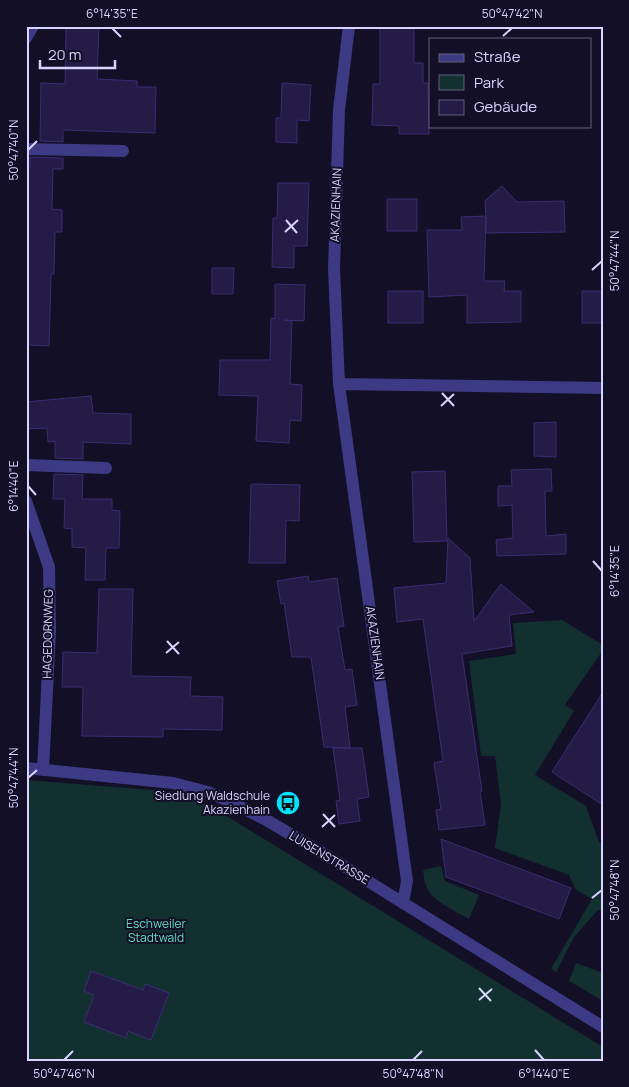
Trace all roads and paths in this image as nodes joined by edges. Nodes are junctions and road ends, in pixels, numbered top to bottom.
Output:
1 (33, 26) edge
2 (349, 26) edge
3 (26, 38) edge
4 (26, 149) edge
5 (123, 151) dead end
6 (339, 384) junction
7 (603, 388) edge
8 (26, 465) edge
9 (106, 468) dead end
10 (26, 500) edge
11 (26, 768) edge
12 (43, 770) junction
13 (403, 902) junction
14 (603, 1027) edge

1 - 3 street
2 - 6 street, AKAZIENHAIN
4 - 5 street
6 - 7 street
6 - 13 street, AKAZIENHAIN
8 - 9 street
10 - 12 street, HAGEDORNWEG
11 - 12 street, LUISENSTRASSE
12 - 13 street, LUISENSTRASSE
13 - 14 street, LUISENSTRASSE

